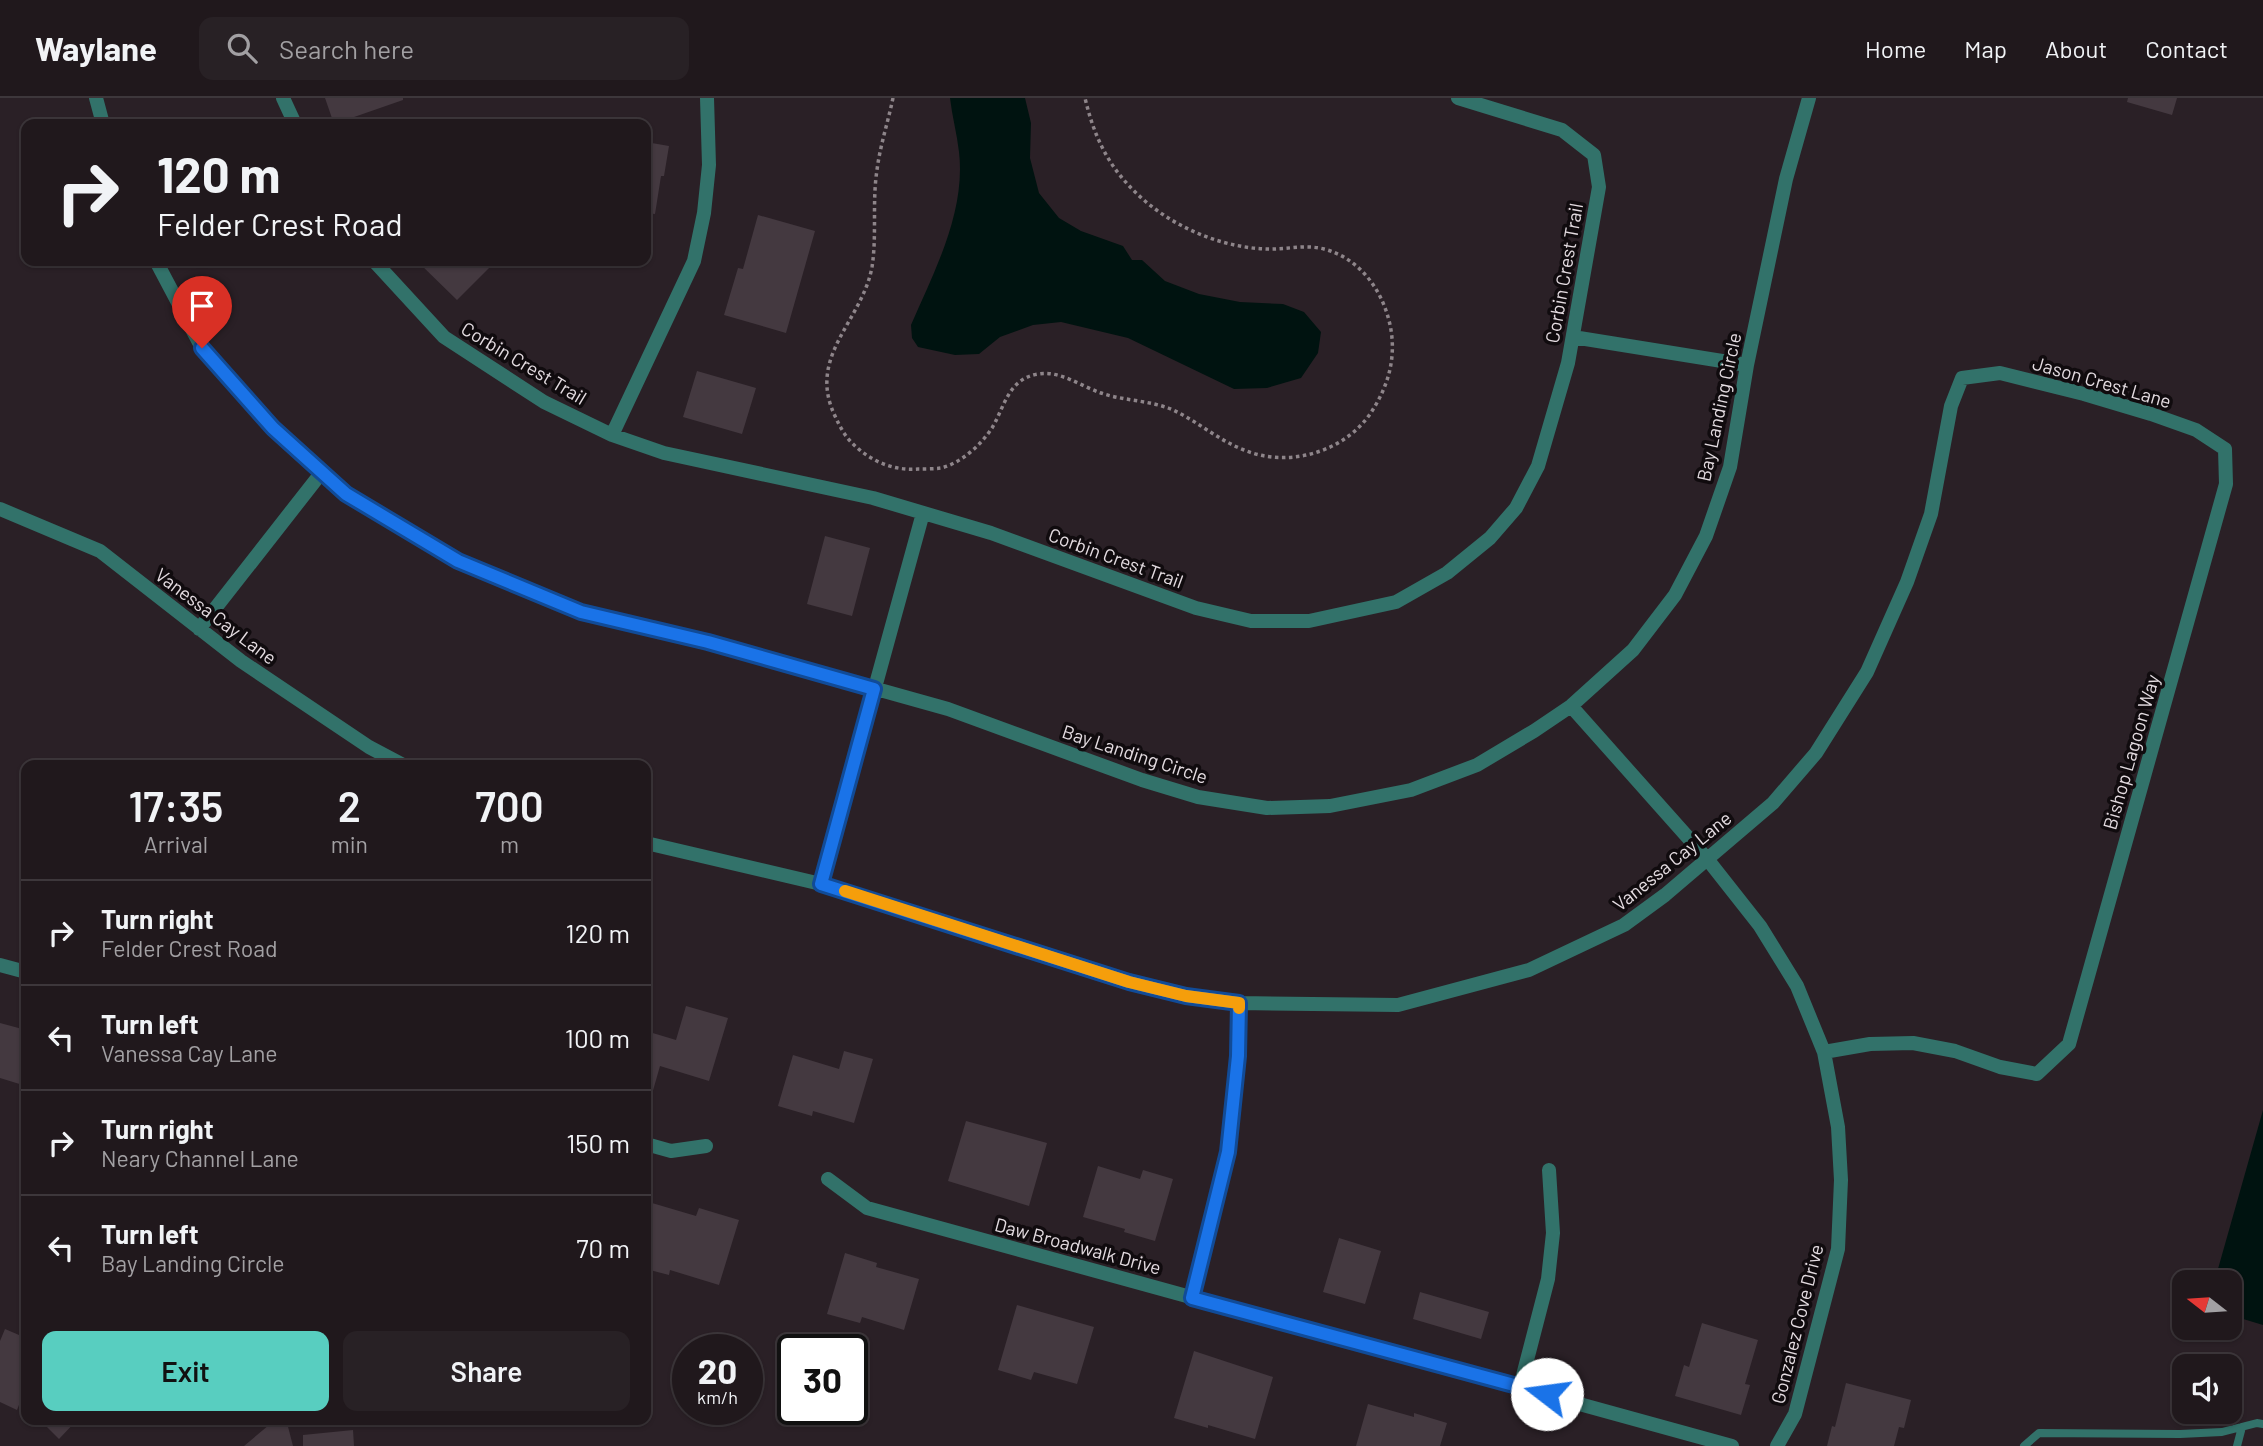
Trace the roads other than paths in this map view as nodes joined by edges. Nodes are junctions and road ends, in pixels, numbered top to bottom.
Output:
1 (96, 98) edge
2 (283, 98) edge
3 (707, 98) edge
4 (1458, 98) edge
5 (1809, 98) edge
6 (102, 119) edge
7 (293, 119) edge
8 (159, 266) edge
9 (379, 266) edge
10 (1573, 337) junction
11 (1747, 365) junction
12 (1962, 378) joint
13 (612, 435) junction
14 (2225, 449) joint
15 (323, 472) junction
16 (0, 509) edge
17 (923, 513) junction
18 (199, 629) junction
19 (874, 689) junction
20 (1571, 706) junction
21 (394, 760) edge
22 (651, 845) edge
23 (1708, 860) junction
24 (821, 884) junction
25 (0, 965) edge
26 (21, 971) edge
27 (1239, 1003) junction
28 (1824, 1052) junction
29 (651, 1146) edge
30 (706, 1146) dead end
31 (1549, 1170) dead end
32 (828, 1179) dead end
33 (1192, 1298) junction
34 (1520, 1387) junction
35 (2263, 1424) edge
36 (2242, 1427) junction
37 (1732, 1446) edge
38 (1777, 1446) edge
39 (2024, 1446) edge
40 (2237, 1446) edge

1 - 6 street
2 - 7 street
3 - 13 street
4 - 10 street, Corbin Crest Trail
5 - 11 street, Bay Landing Circle
8 - 15 street, Bay Landing Circle
9 - 13 street, Corbin Crest Trail
10 - 11 street
10 - 17 street, Corbin Crest Trail
11 - 20 street, Bay Landing Circle
12 - 14 street, Jason Crest Lane
12 - 23 street, Vanessa Cay Lane
13 - 17 street, Corbin Crest Trail
14 - 28 street, Bishop Lagoon Way
15 - 18 street
15 - 19 street, Bay Landing Circle
16 - 18 street, Vanessa Cay Lane
17 - 19 street
18 - 21 street, Vanessa Cay Lane
19 - 20 street, Bay Landing Circle
19 - 24 street
20 - 23 street, Gonzalez Cove Drive
22 - 24 street, Vanessa Cay Lane
23 - 27 street, Vanessa Cay Lane
23 - 28 street, Gonzalez Cove Drive
24 - 27 street, Vanessa Cay Lane
25 - 26 street
27 - 33 street
28 - 38 street, Gonzalez Cove Drive
29 - 30 street
31 - 34 street
32 - 33 street, Daw Broadwalk Drive
33 - 34 street, Daw Broadwalk Drive
34 - 37 street, Daw Broadwalk Drive
35 - 36 lane
36 - 39 lane
36 - 40 lane

